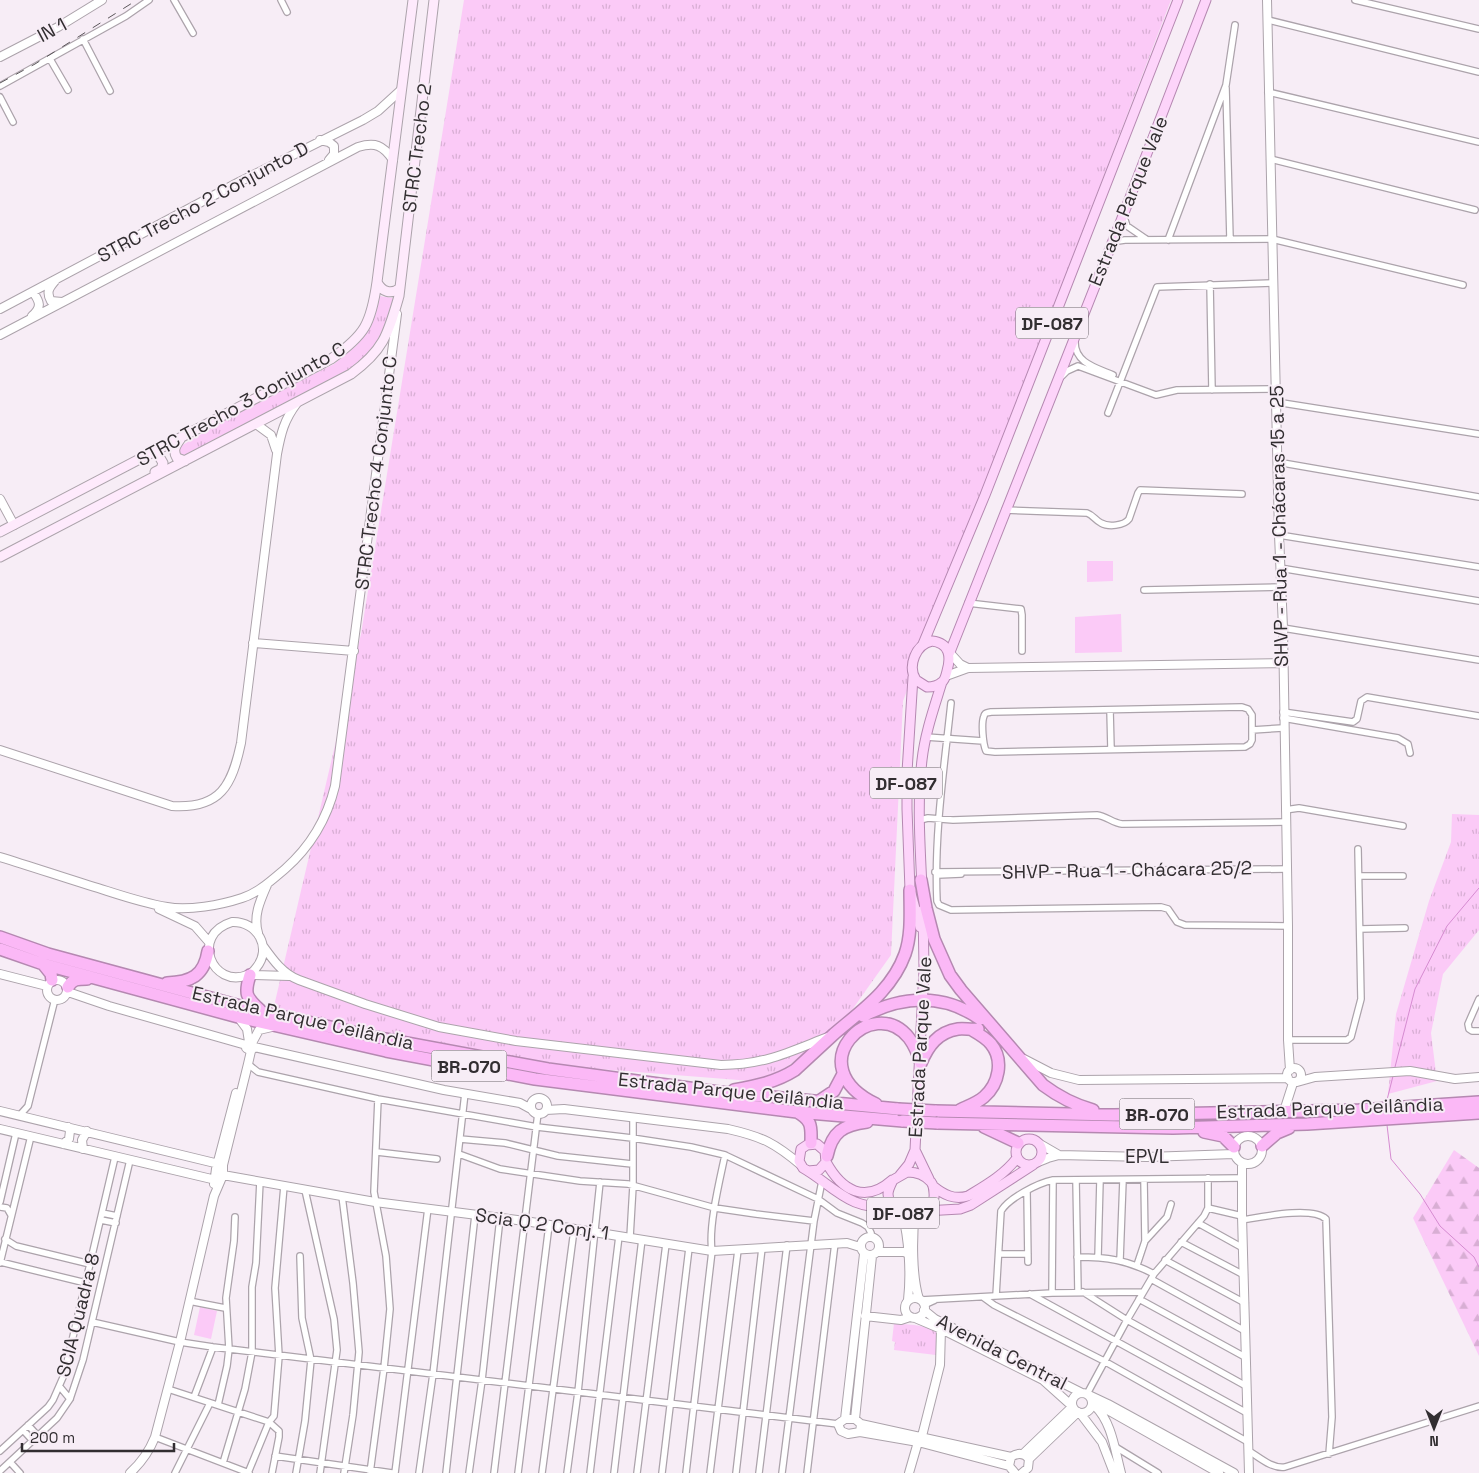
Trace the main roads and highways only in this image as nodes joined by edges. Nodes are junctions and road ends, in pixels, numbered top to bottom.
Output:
1 (413, 0) edge
2 (434, 0) edge
3 (1178, 0) edge
4 (1206, 0) edge
5 (393, 160) joint
6 (377, 282) junction
7 (399, 292) junction
8 (181, 438) junction
9 (156, 451) junction
10 (185, 461) junction
11 (130, 490) junction
12 (0, 532) edge
13 (0, 557) edge
14 (923, 644) junction
15 (950, 653) junction
16 (914, 676) junction
17 (944, 679) junction
18 (921, 880) junction
19 (910, 890) junction
20 (0, 937) edge
21 (924, 944) junction
22 (208, 947) road end
23 (0, 950) edge
24 (44, 964) junction
25 (250, 975) road end
26 (104, 980) junction
27 (50, 983) road end
28 (157, 983) junction
29 (68, 990) road end
30 (923, 999) junction
31 (262, 1012) junction
32 (992, 1028) junction
33 (972, 1030) junction
34 (834, 1034) junction
35 (921, 1063) junction
36 (843, 1074) junction
37 (719, 1092) junction
38 (819, 1101) junction
39 (1479, 1102) edge
40 (884, 1108) junction
41 (958, 1111) junction
42 (797, 1112) junction
43 (1402, 1112) junction
44 (1479, 1113) edge
45 (1114, 1115) junction
46 (884, 1120) junction
47 (978, 1124) junction
48 (1306, 1124) junction
49 (1173, 1128) junction
50 (1018, 1143) junction
51 (806, 1146) junction
52 (1262, 1146) road end
53 (915, 1150) junction
54 (1234, 1150) road end
55 (1017, 1158) junction
56 (826, 1159) junction
57 (1036, 1164) junction
58 (806, 1169) junction
59 (896, 1177) junction
60 (932, 1184) junction
61 (898, 1211) junction
62 (925, 1211) junction

1 - 5 main road, STRC Trecho 2
2 - 7 main road, STRC Trecho 2
3 - 14 main road, Estrada Parque Vale / DF-087
4 - 15 main road, Estrada Parque Vale / DF-087
5 - 6 main road, STRC Trecho 3 Conjunto C
6 - 7 main road
6 - 8 main road, STRC Trecho 3 Conjunto C
7 - 10 main road, STRC Trecho 3 Conjunto C
8 - 9 main road, STRC Trecho 3 Conjunto C
8 - 10 main road
9 - 11 main road
9 - 12 main road, STRC Trecho 3 Conjunto C
10 - 11 main road, STRC Trecho 3 Conjunto C
11 - 13 main road, STRC Trecho 3 Conjunto C
14 - 15 main road
14 - 16 main road, DF-087
15 - 17 main road, DF-087
16 - 17 main road
16 - 19 main road, Estrada Parque Vale / DF-087
17 - 18 main road, Estrada Parque Vale / DF-087
18 - 21 main road, Estrada Parque Vale / DF-087
18 - 32 highway
19 - 21 main road, Estrada Parque Vale / DF-087
19 - 34 highway
20 - 28 highway, Estrada Parque Ceilândia / BR-070
21 - 30 main road, Estrada Parque Vale / DF-087
22 - 28 highway
23 - 24 highway, Estrada Parque Ceilândia / BR-070
24 - 26 highway, Estrada Parque Ceilândia / BR-070
24 - 27 highway
25 - 31 highway
26 - 29 highway
26 - 42 highway, Estrada Parque Ceilândia / BR-070
28 - 31 highway, Estrada Parque Ceilândia / BR-070
30 - 32 highway
30 - 34 highway
30 - 35 main road, Estrada Parque Vale / DF-087
31 - 37 highway, Estrada Parque Ceilândia / BR-070
32 - 33 highway
32 - 45 highway
33 - 35 highway
33 - 41 highway
34 - 37 highway
35 - 36 highway
35 - 53 main road, Estrada Parque Vale / DF-087
36 - 38 highway
36 - 40 highway
37 - 38 highway, Estrada Parque Ceilândia / BR-070
38 - 40 highway, Estrada Parque Ceilândia / BR-070
39 - 43 highway, Estrada Parque Ceilândia / BR-070
40 - 41 highway, Estrada Parque Ceilândia / BR-070, bridge
41 - 45 highway, Estrada Parque Ceilândia / BR-070
42 - 46 highway, Estrada Parque Ceilândia / BR-070
42 - 51 highway
43 - 44 highway, Estrada Parque Ceilândia / BR-070
43 - 45 highway, Estrada Parque Ceilândia / BR-070
43 - 48 highway, Estrada Parque Ceilândia / BR-070
46 - 47 highway, Estrada Parque Ceilândia / BR-070, bridge
46 - 56 highway
47 - 49 highway, Estrada Parque Ceilândia / BR-070
47 - 50 highway
48 - 49 highway, Estrada Parque Ceilândia / BR-070
48 - 52 highway
49 - 54 highway
50 - 55 main road
50 - 57 main road
51 - 56 main road
51 - 58 main road
53 - 59 main road, Estrada Parque Vale / DF-087
53 - 60 main road, Estrada Parque Vale / DF-087
55 - 57 main road
55 - 60 main road
56 - 58 main road
56 - 59 main road
57 - 62 main road, EPVL
58 - 61 main road
59 - 60 main road, DF-087
59 - 61 main road, DF-087
60 - 62 main road, DF-087
61 - 62 main road, DF-087

